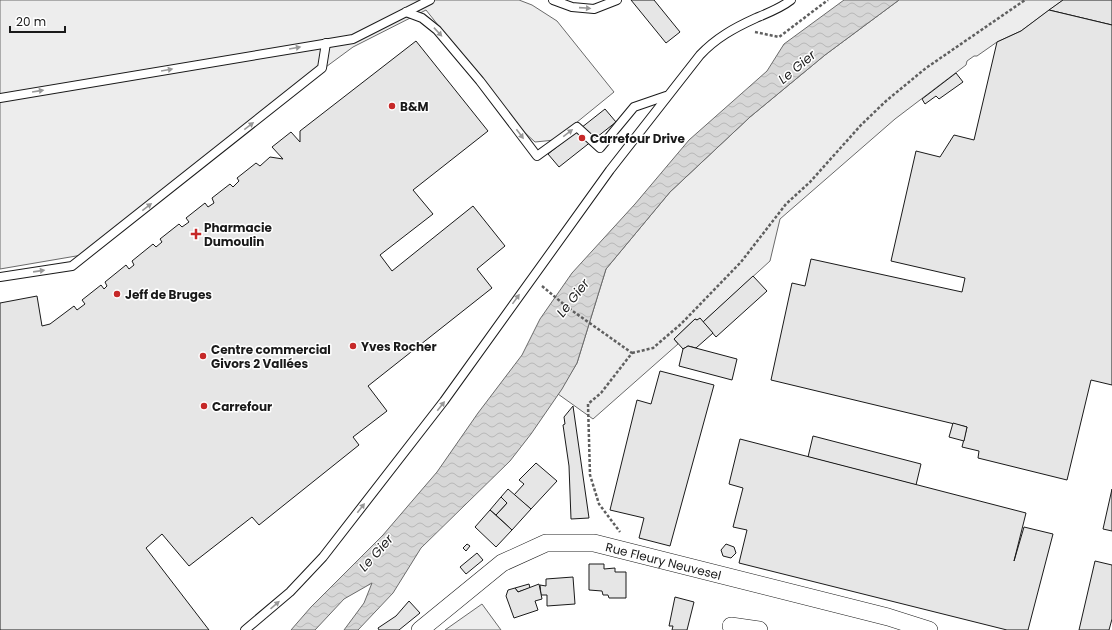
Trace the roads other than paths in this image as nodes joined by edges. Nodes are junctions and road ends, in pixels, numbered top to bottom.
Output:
1 (430, 0) edge
2 (553, 0) edge
3 (617, 0) edge
4 (791, 0) edge
5 (406, 12) junction
6 (326, 43) junction
7 (666, 96) junction
8 (0, 98) edge
9 (0, 277) edge
10 (731, 626) dead end
11 (900, 626) edge
12 (245, 630) edge
13 (420, 630) edge
14 (759, 630) edge
15 (929, 630) edge

1 - 5 lane
2 -> 3 lane
4 - 7 lane
5 - 6 lane
5 -> 7 lane
8 -> 6 lane
9 -> 6 lane
12 -> 7 lane
10 - 14 street
11 - 13 street, Rue Fleury Neuvesel
11 - 15 street, Rue Fleury Neuvesel

